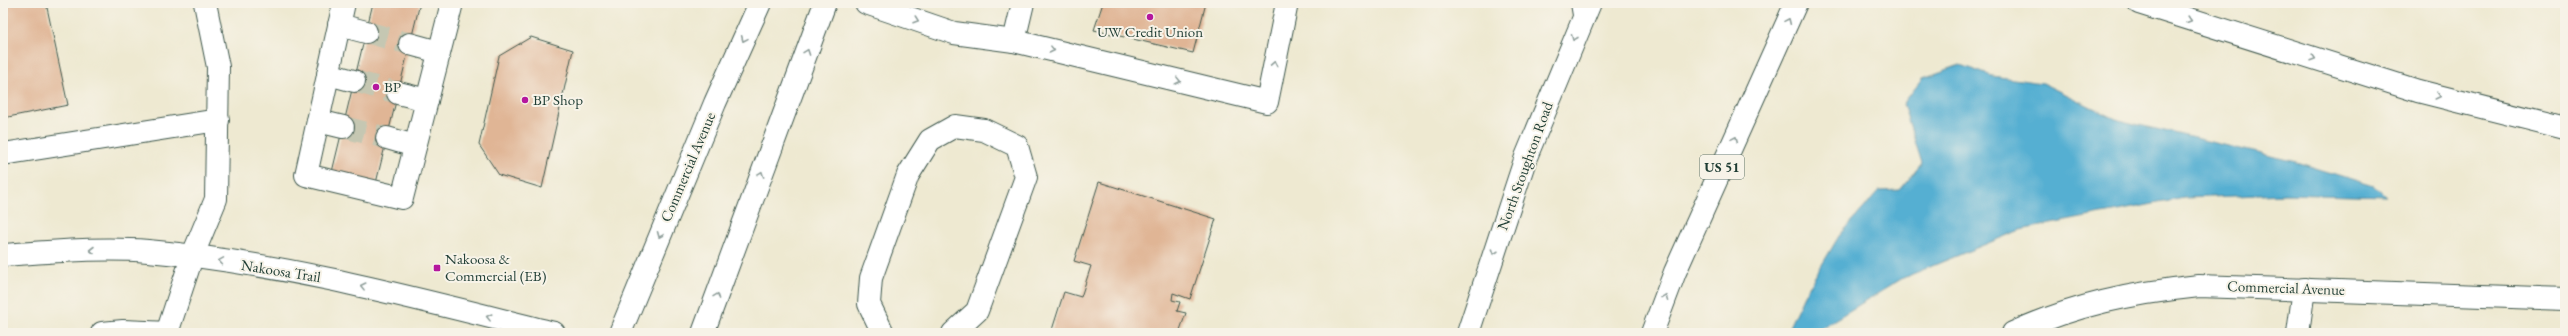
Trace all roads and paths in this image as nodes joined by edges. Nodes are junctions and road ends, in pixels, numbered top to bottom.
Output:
1 (205, 3) edge
2 (344, 3) edge
3 (760, 3) edge
4 (825, 3) edge
5 (866, 3) edge
6 (1023, 3) edge
7 (1287, 3) edge
8 (1796, 3) edge
9 (2139, 3) edge
10 (450, 4) edge
11 (1586, 7) edge
12 (339, 25) junction
13 (366, 32) tunnel mouth
14 (1014, 41) junction
15 (410, 44) tunnel mouth
16 (439, 52) junction
17 (328, 74) junction
18 (354, 81) tunnel mouth
19 (398, 93) tunnel mouth
20 (427, 100) junction
21 (218, 120) junction
22 (318, 121) junction
23 (343, 127) tunnel mouth
24 (2565, 128) edge
25 (387, 138) tunnel mouth
26 (415, 146) junction
27 (3, 154) edge
28 (3, 256) edge
29 (192, 257) junction
30 (2304, 289) junction
31 (2565, 299) edge
32 (102, 333) edge
33 (168, 333) edge
34 (554, 333) edge
35 (620, 333) edge
36 (703, 333) edge
37 (883, 333) edge
38 (953, 333) edge
39 (1468, 333) edge
40 (1652, 333) edge
41 (2013, 333) edge
42 (2298, 333) edge

1 - 21 main road
2 - 12 main road
3 -> 35 main road, Commercial Avenue
36 -> 4 main road
5 -> 14 main road
6 - 14 main road
14 -> 7 main road
40 -> 8 main road, US 51
9 -> 24 main road
10 - 16 main road
11 -> 39 main road, North Stoughton Road
12 - 13 main road
12 - 17 main road
15 - 16 main road
16 - 20 main road
17 - 18 main road
17 - 22 main road
19 - 20 main road
20 - 26 main road
21 - 27 main road
21 - 29 main road
22 - 23 main road
22 - 26 main road
25 - 26 main road
29 -> 28 main road, Nakoosa Trail
29 - 33 main road
34 -> 29 main road, Nakoosa Trail
30 - 31 main road, Commercial Avenue
30 - 41 main road, Commercial Avenue
30 - 42 main road
32 - 33 main road
37 - 38 main road

